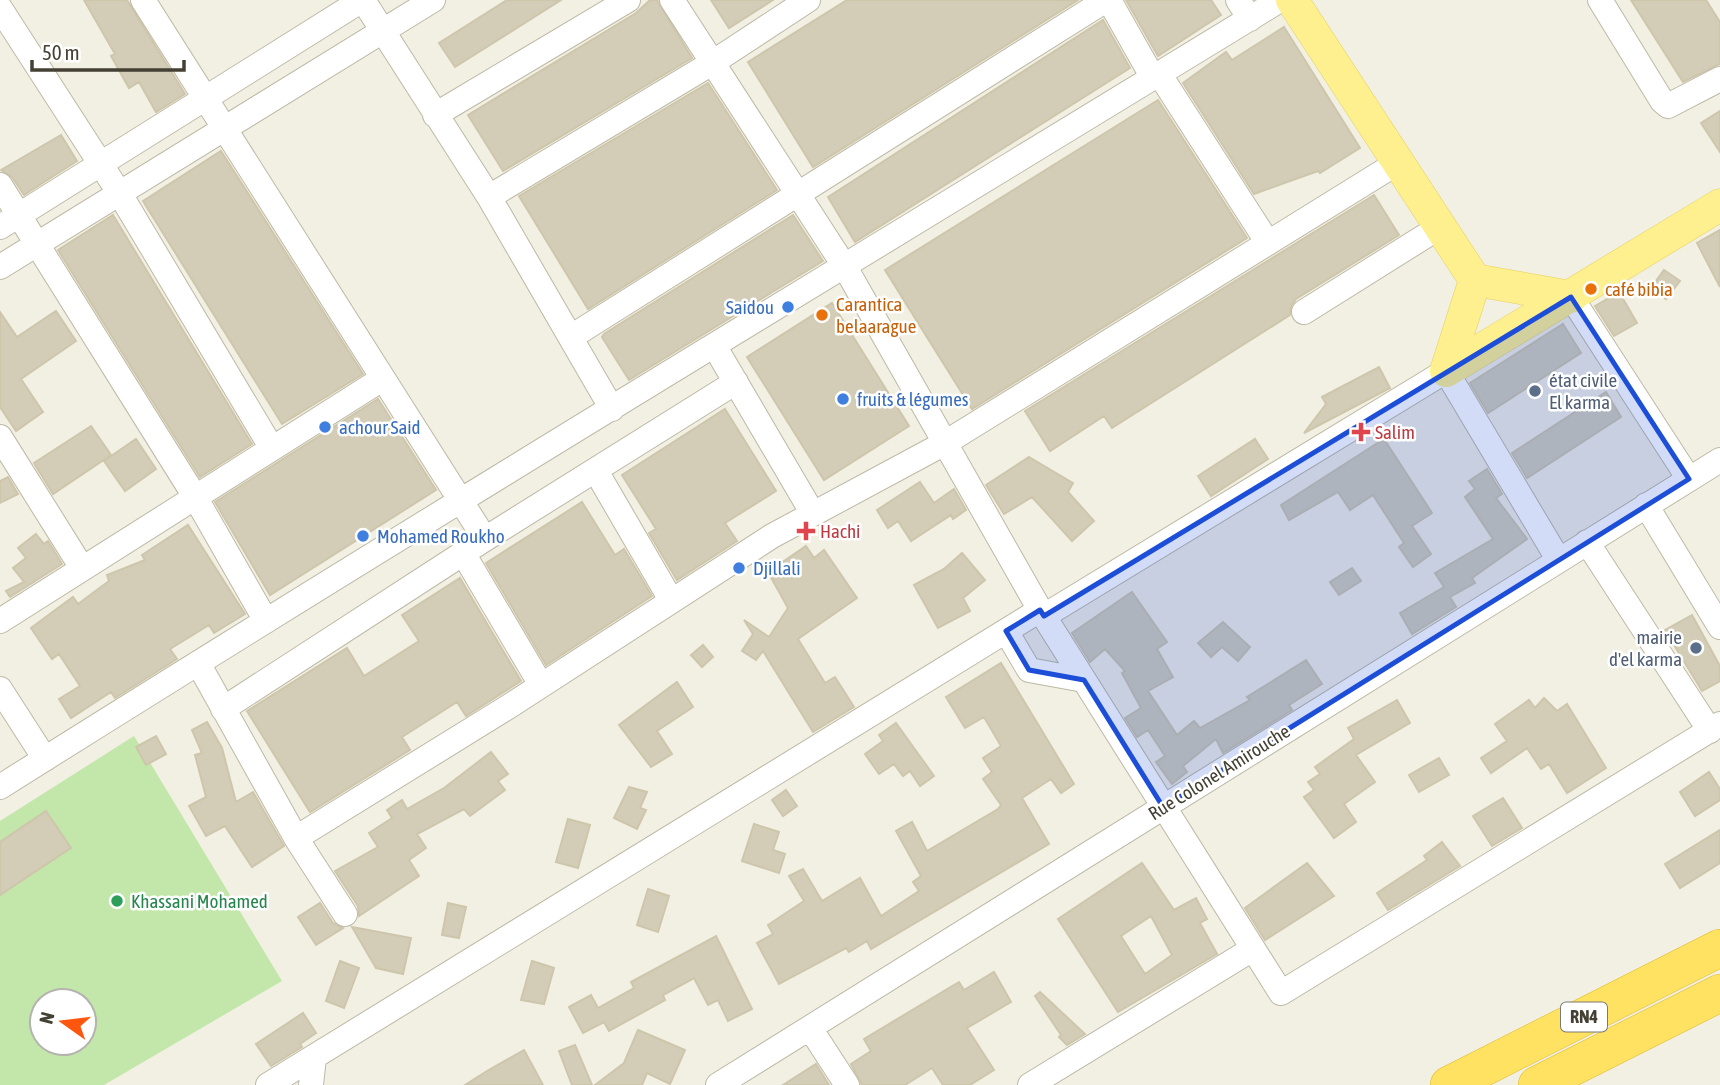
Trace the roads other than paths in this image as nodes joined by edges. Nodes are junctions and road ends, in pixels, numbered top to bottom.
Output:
1 (143, 0) edge
2 (362, 0) edge
3 (433, 0) edge
4 (628, 0) edge
5 (672, 0) edge
6 (808, 0) edge
7 (1107, 0) edge
8 (1280, 0) edge
9 (1292, 0) edge
10 (1600, 0) edge
11 (0, 8) edge
12 (596, 8) edge
13 (1244, 9) edge
14 (382, 32) junction
15 (712, 63) junction
16 (1157, 76) junction
17 (1720, 79) edge
18 (206, 100) junction
19 (435, 115) junction
20 (225, 131) junction
21 (1396, 163) junction
22 (100, 165) junction
23 (0, 185) edge
24 (120, 194) junction
25 (799, 196) junction
26 (489, 198) junction
27 (1720, 205) edge
28 (10, 221) edge
29 (1438, 228) junction
30 (1268, 243) junction
31 (37, 244) junction
32 (0, 267) edge
33 (845, 267) junction
34 (1475, 280) junction
35 (1571, 297) junction
36 (1304, 312) dead end
37 (571, 337) junction
38 (715, 347) junction
39 (1446, 371) junction
40 (382, 379) junction
41 (736, 382) junction
42 (612, 409) junction
43 (0, 437) edge
44 (945, 443) junction
45 (271, 447) junction
46 (1720, 460) edge
47 (596, 471) junction
48 (1689, 479) junction
49 (194, 495) junction
50 (458, 500) junction
51 (1646, 505) junction
52 (813, 514) junction
53 (485, 539) junction
54 (1587, 542) junction
55 (463, 553) junction
56 (1558, 559) junction
57 (82, 568) junction
58 (671, 600) junction
59 (1042, 613) junction
60 (0, 621) edge
61 (266, 621) junction
62 (1720, 627) edge
63 (1006, 631) junction
64 (198, 663) junction
65 (1084, 680) junction
66 (541, 685) junction
67 (0, 689) edge
68 (223, 709) junction
69 (1715, 728) edge
70 (45, 759) junction
71 (0, 787) edge
72 (1163, 807) junction
73 (296, 838) junction
74 (345, 914) dead end
75 (1720, 948) edge
76 (1251, 950) junction
77 (1720, 993) edge
78 (810, 1028) junction
79 (314, 1057) junction
80 (268, 1085) edge
81 (310, 1085) edge
82 (718, 1085) edge
83 (847, 1085) edge
84 (1030, 1085) edge
85 (1449, 1085) edge
86 (1537, 1085) edge

1 - 18 street
2 - 14 street
2 - 18 street
3 - 14 street
4 - 12 street
5 - 15 street
6 - 15 street
7 - 16 street
7 - 25 street
8 - 13 street
9 - 21 main road
10 - 17 street
11 - 22 street
12 - 19 street
13 - 16 street
14 - 19 street
14 - 20 street
15 - 25 street
15 - 26 street
16 - 30 street
16 - 33 street
18 - 20 street
18 - 22 street
19 - 26 street
20 - 24 street
20 - 40 street
21 - 29 main road
21 - 30 street
22 - 24 street
22 - 28 street
23 - 28 street
24 - 31 street
24 - 45 street
25 - 33 street
25 - 37 street
26 - 37 street
27 - 35 main road
28 - 31 street
29 - 34 main road
29 - 36 street
30 - 44 street
31 - 32 street
31 - 49 street
33 - 38 street
33 - 44 street
34 - 35 main road
34 - 39 main road
35 - 39 main road
35 - 48 street
37 - 42 street
38 - 41 street
38 - 42 street
39 - 56 street
39 - 59 street
40 - 45 street
40 - 50 street
41 - 47 street
41 - 52 street
42 - 50 street
43 - 57 street
44 - 52 street
44 - 59 street
45 - 49 street
46 - 48 street, Rue Colonel Amirouche
47 - 53 street
47 - 58 street
48 - 51 street, Rue Colonel Amirouche
49 - 57 street
49 - 61 street
50 - 53 street
50 - 61 street
51 - 54 street, Rue Colonel Amirouche
51 - 62 street
52 - 58 street
53 - 55 street
54 - 56 street, Rue Colonel Amirouche
54 - 69 street
55 - 66 street
55 - 68 street
56 - 72 street, Rue Colonel Amirouche
57 - 60 street
58 - 66 street
59 - 63 street
59 - 65 street
61 - 64 street
63 - 65 street
63 - 79 street
64 - 68 street
64 - 70 street
65 - 72 street
66 - 73 street
67 - 70 street
68 - 73 street
69 - 76 street
70 - 71 street
72 - 76 street
72 - 78 street, Rue Colonel Amirouche
73 - 74 street
75 - 85 highway, RN4
76 - 84 street
77 - 86 highway, RN4
78 - 82 street, Rue Colonel Amirouche
78 - 83 street
79 - 80 street
79 - 81 street

